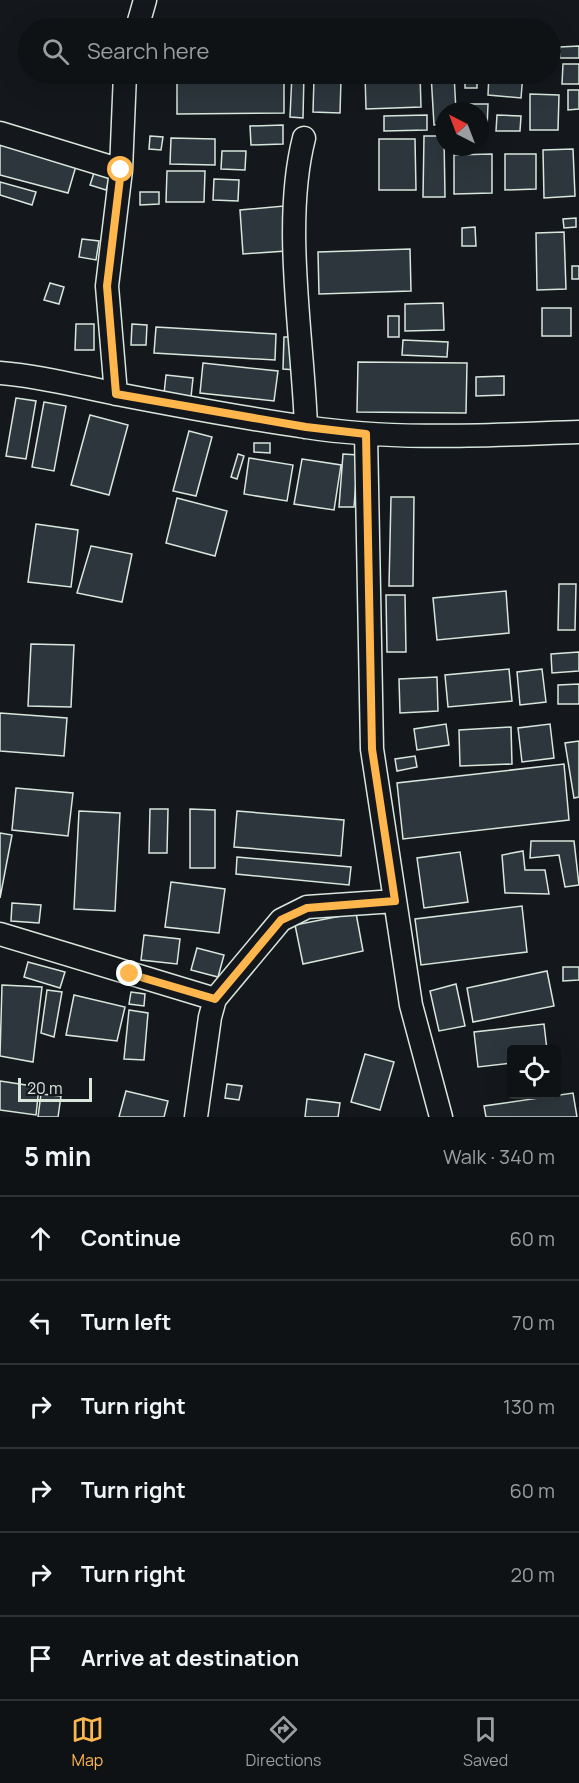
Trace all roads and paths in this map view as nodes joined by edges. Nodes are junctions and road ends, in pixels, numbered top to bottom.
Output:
1 (145, 0) edge
2 (140, 18) edge
3 (125, 84) edge
4 (0, 133) edge
5 (304, 138) dead end
6 (121, 170) junction
7 (0, 373) edge
8 (116, 394) junction
9 (306, 427) junction
10 (579, 432) edge
11 (366, 434) junction
12 (395, 901) junction
13 (0, 934) edge
14 (215, 999) junction
15 (196, 1117) edge
16 (441, 1117) edge

1 - 2 street
3 - 6 street
4 - 6 street
5 - 9 street
6 - 8 street
7 - 8 street
8 - 9 street
9 - 11 street
10 - 11 street
11 - 12 street
12 - 14 street
12 - 16 street
13 - 14 street
14 - 15 street

